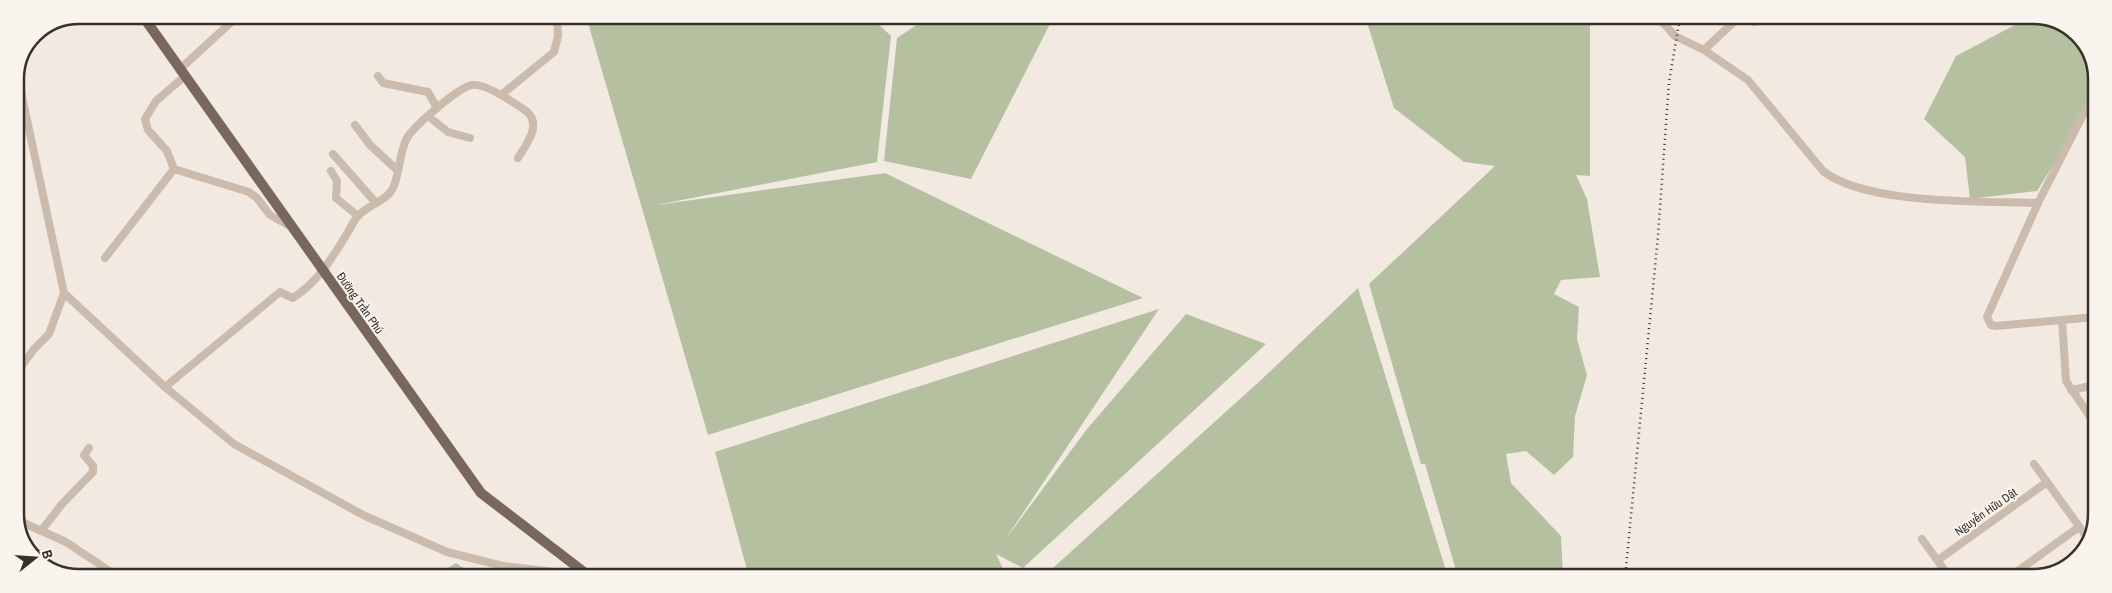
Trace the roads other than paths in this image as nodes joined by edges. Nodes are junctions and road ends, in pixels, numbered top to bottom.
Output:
1 (148, 24) edge
2 (230, 24) edge
3 (557, 24) edge
4 (1664, 24) edge
5 (1732, 24) edge
6 (1704, 50) junction
7 (182, 73) junction
8 (378, 76) dead end
9 (501, 95) junction
10 (24, 106) edge
11 (2088, 106) edge
12 (437, 108) junction
13 (428, 116) junction
14 (355, 125) dead end
15 (470, 138) dead end
16 (333, 154) dead end
17 (518, 158) dead end
18 (174, 169) junction
19 (397, 170) junction
20 (332, 171) dead end
21 (376, 203) junction
22 (2038, 203) junction
23 (358, 216) junction
24 (290, 226) junction
25 (105, 258) dead end
26 (322, 270) junction
27 (64, 293) junction
28 (2088, 318) edge
29 (2062, 320) junction
30 (24, 363) edge
31 (165, 387) junction
32 (2088, 387) edge
33 (2071, 390) junction
34 (2088, 414) edge
35 (89, 448) dead end
36 (2034, 464) dead end
37 (2047, 482) junction
38 (25, 524) edge
39 (2079, 527) junction
40 (41, 531) junction
41 (2084, 535) edge
42 (1922, 539) dead end
43 (1938, 560) junction
44 (108, 569) edge
45 (529, 569) edge
46 (580, 569) edge
47 (1944, 569) edge
48 (2021, 569) edge

1 - 7 main road, Đường Trần Phú
2 - 7 street
3 - 9 street
4 - 6 street
5 - 6 street
6 - 22 street
7 - 18 street
7 - 24 main road, Đường Trần Phú
8 - 12 street
9 - 12 street
9 - 17 street
10 - 27 street
11 - 22 street
12 - 13 street
13 - 15 street
13 - 19 street
14 - 19 street
16 - 21 street
18 - 24 street
18 - 25 street
19 - 21 street
20 - 23 street
21 - 23 street
22 - 29 street
23 - 26 street
24 - 26 main road, Đường Trần Phú
26 - 31 street
26 - 46 main road, Đường Trần Phú
27 - 30 street
27 - 31 street
28 - 29 street
29 - 33 street
31 - 45 street
32 - 33 street
33 - 34 street
35 - 40 street
36 - 37 street
37 - 39 street
37 - 43 street, Nguyễn Hữu Dật
38 - 40 street
39 - 41 street
39 - 48 street
40 - 44 street
42 - 43 street
43 - 47 street

